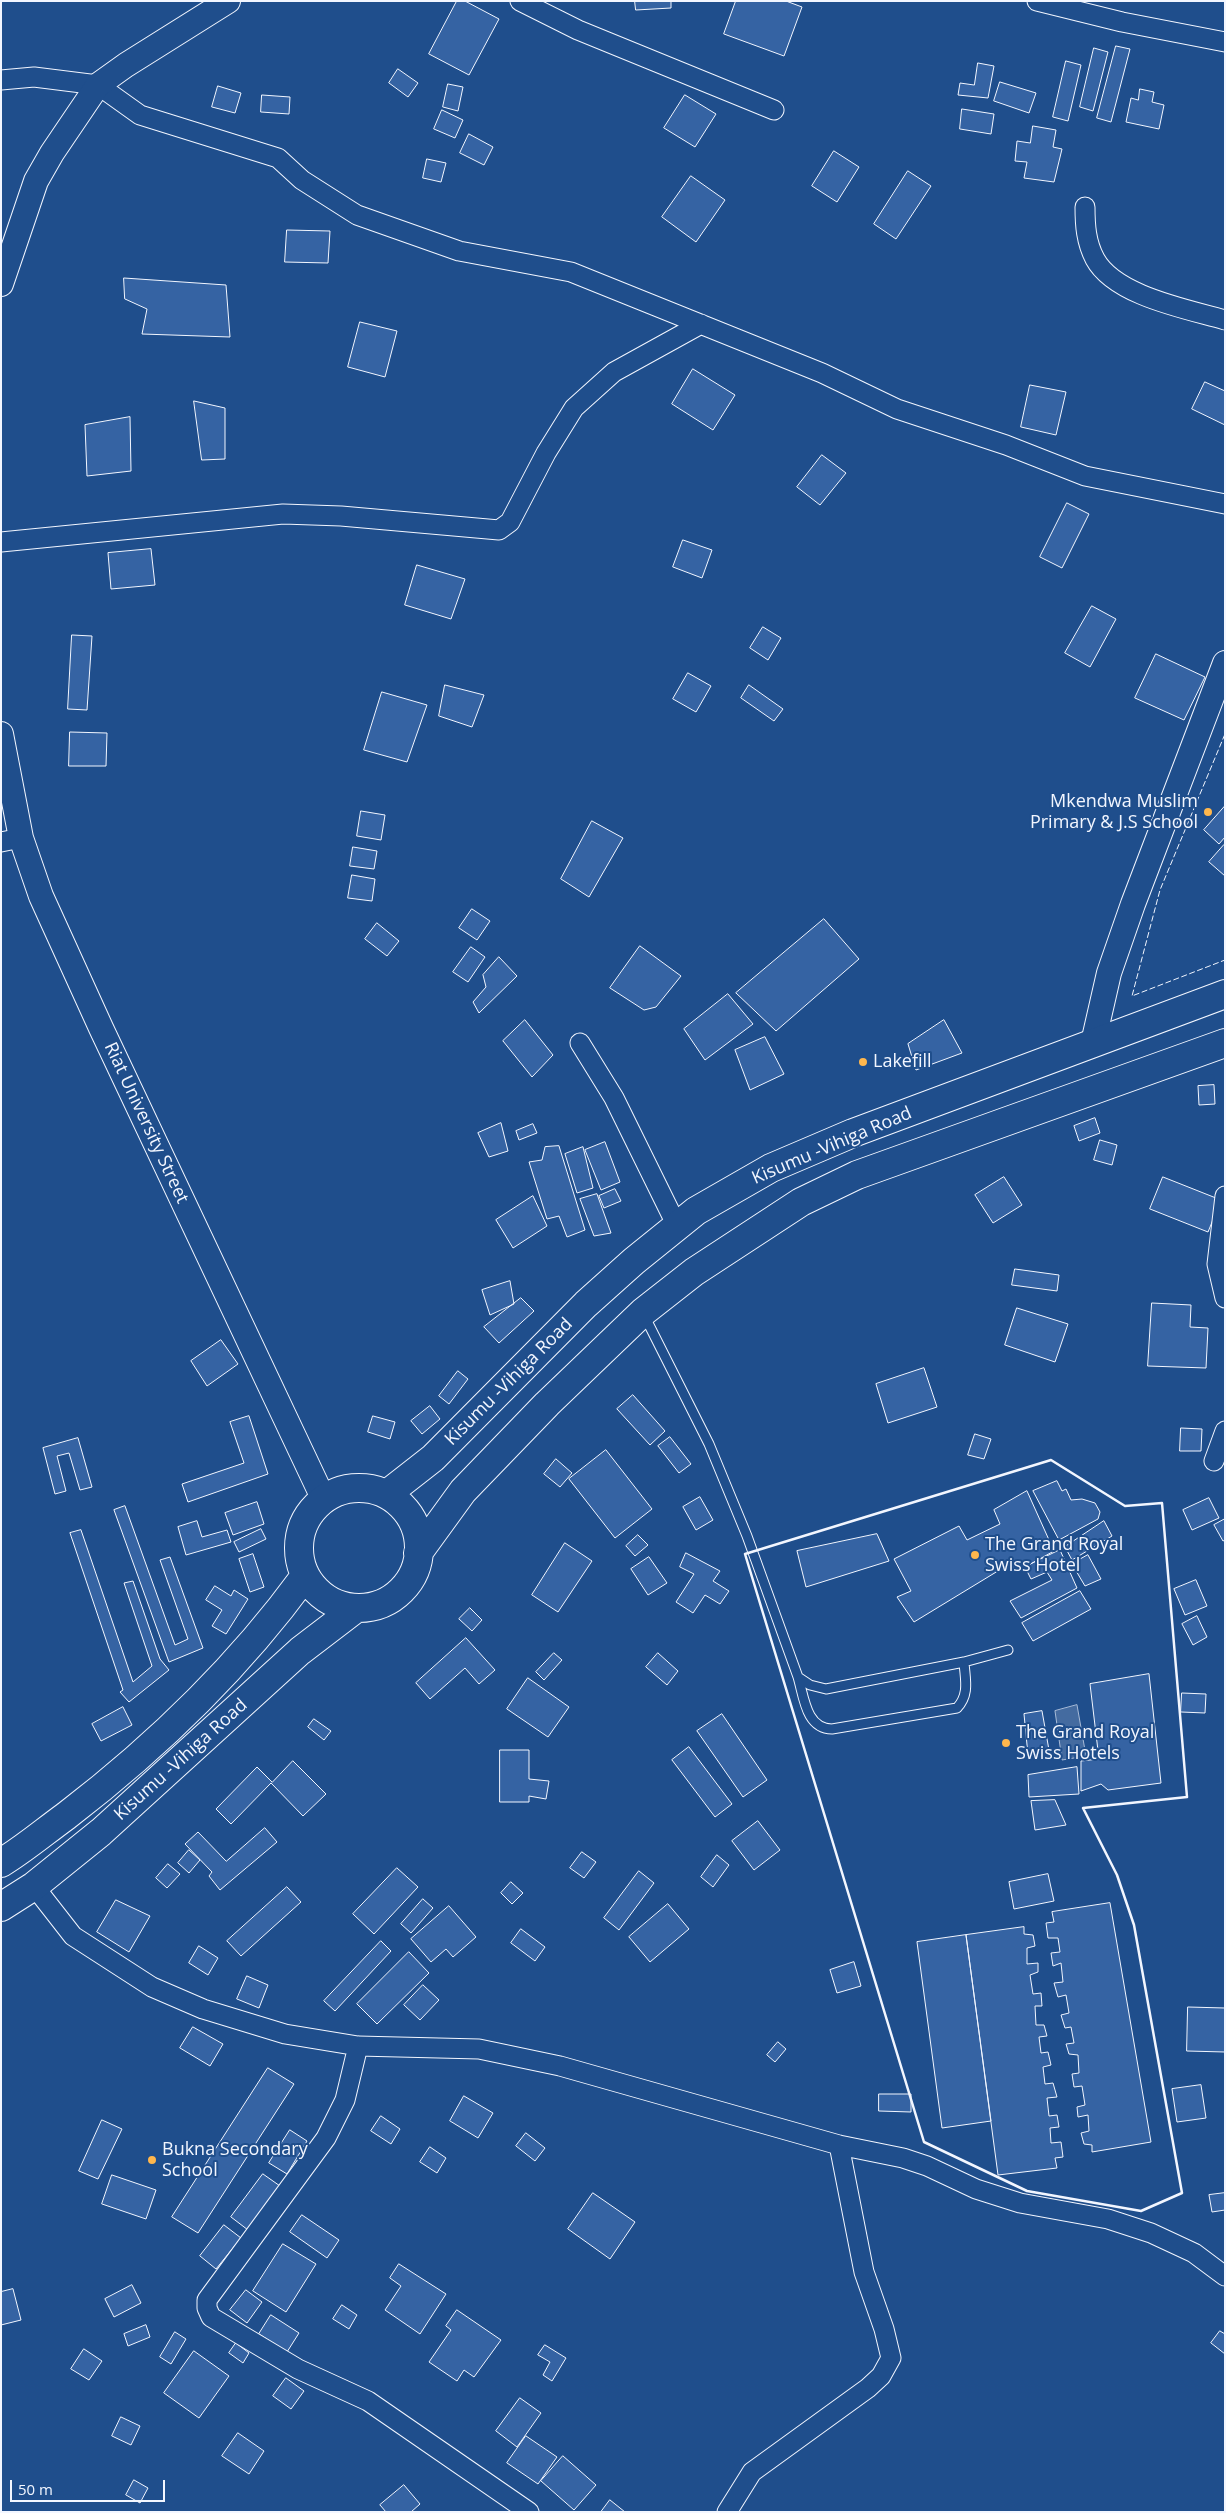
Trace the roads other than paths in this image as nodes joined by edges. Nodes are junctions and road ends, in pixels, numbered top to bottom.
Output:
1 (228, 1) edge
2 (520, 1) edge
3 (1037, 1) edge
4 (1225, 42) edge
5 (1, 80) edge
6 (98, 86) junction
7 (774, 110) dead end
8 (1085, 207) dead end
9 (1, 284) edge
10 (1225, 320) edge
11 (701, 324) junction
12 (1225, 504) edge
13 (1, 542) edge
14 (1225, 663) edge
15 (1, 734) edge
16 (2, 744) edge
17 (11, 840) edge
18 (1225, 994) edge
19 (580, 1043) dead end
20 (1093, 1043) junction
21 (1225, 1043) edge
22 (1225, 1196) edge
23 (677, 1226) junction
24 (1225, 1298) edge
25 (643, 1312) junction
26 (1225, 1431) edge
27 (1214, 1461) dead end
28 (387, 1494) junction
29 (324, 1500) junction
30 (418, 1553) junction
31 (305, 1576) junction
32 (356, 1609) junction
33 (1008, 1650) dead end
34 (964, 1662) junction
35 (798, 1677) junction
36 (1, 1863) edge
37 (34, 1886) junction
38 (1, 1906) edge
39 (358, 2046) junction
40 (839, 2145) junction
41 (1225, 2276) edge
42 (530, 2512) edge
43 (727, 2512) edge

1 - 6 street
2 - 7 street
3 - 4 street
5 - 6 street
6 - 9 street
6 - 11 street
8 - 10 street
11 - 12 street
11 - 13 street
14 - 20 street
15 - 16 street, Riat University Street
16 - 17 street, Riat University Street
17 - 29 street, Riat University Street
18 - 20 highway, Kisumu -Vihiga Road
19 - 23 street
20 - 23 highway, Kisumu -Vihiga Road
21 - 25 highway
22 - 24 street
23 - 28 highway, Kisumu -Vihiga Road
25 - 30 highway
25 - 35 lane
26 - 27 street
28 - 29 highway
28 - 30 highway
29 - 31 highway
30 - 32 highway
31 - 32 highway
31 - 36 highway, Kisumu -Vihiga Road
32 - 37 highway, Kisumu -Vihiga Road
33 - 34 lane
34 - 35 lane
34 - 35 lane
37 - 38 highway, Kisumu -Vihiga Road
37 - 39 street
39 - 40 street
39 - 42 street
40 - 41 street
40 - 43 street

